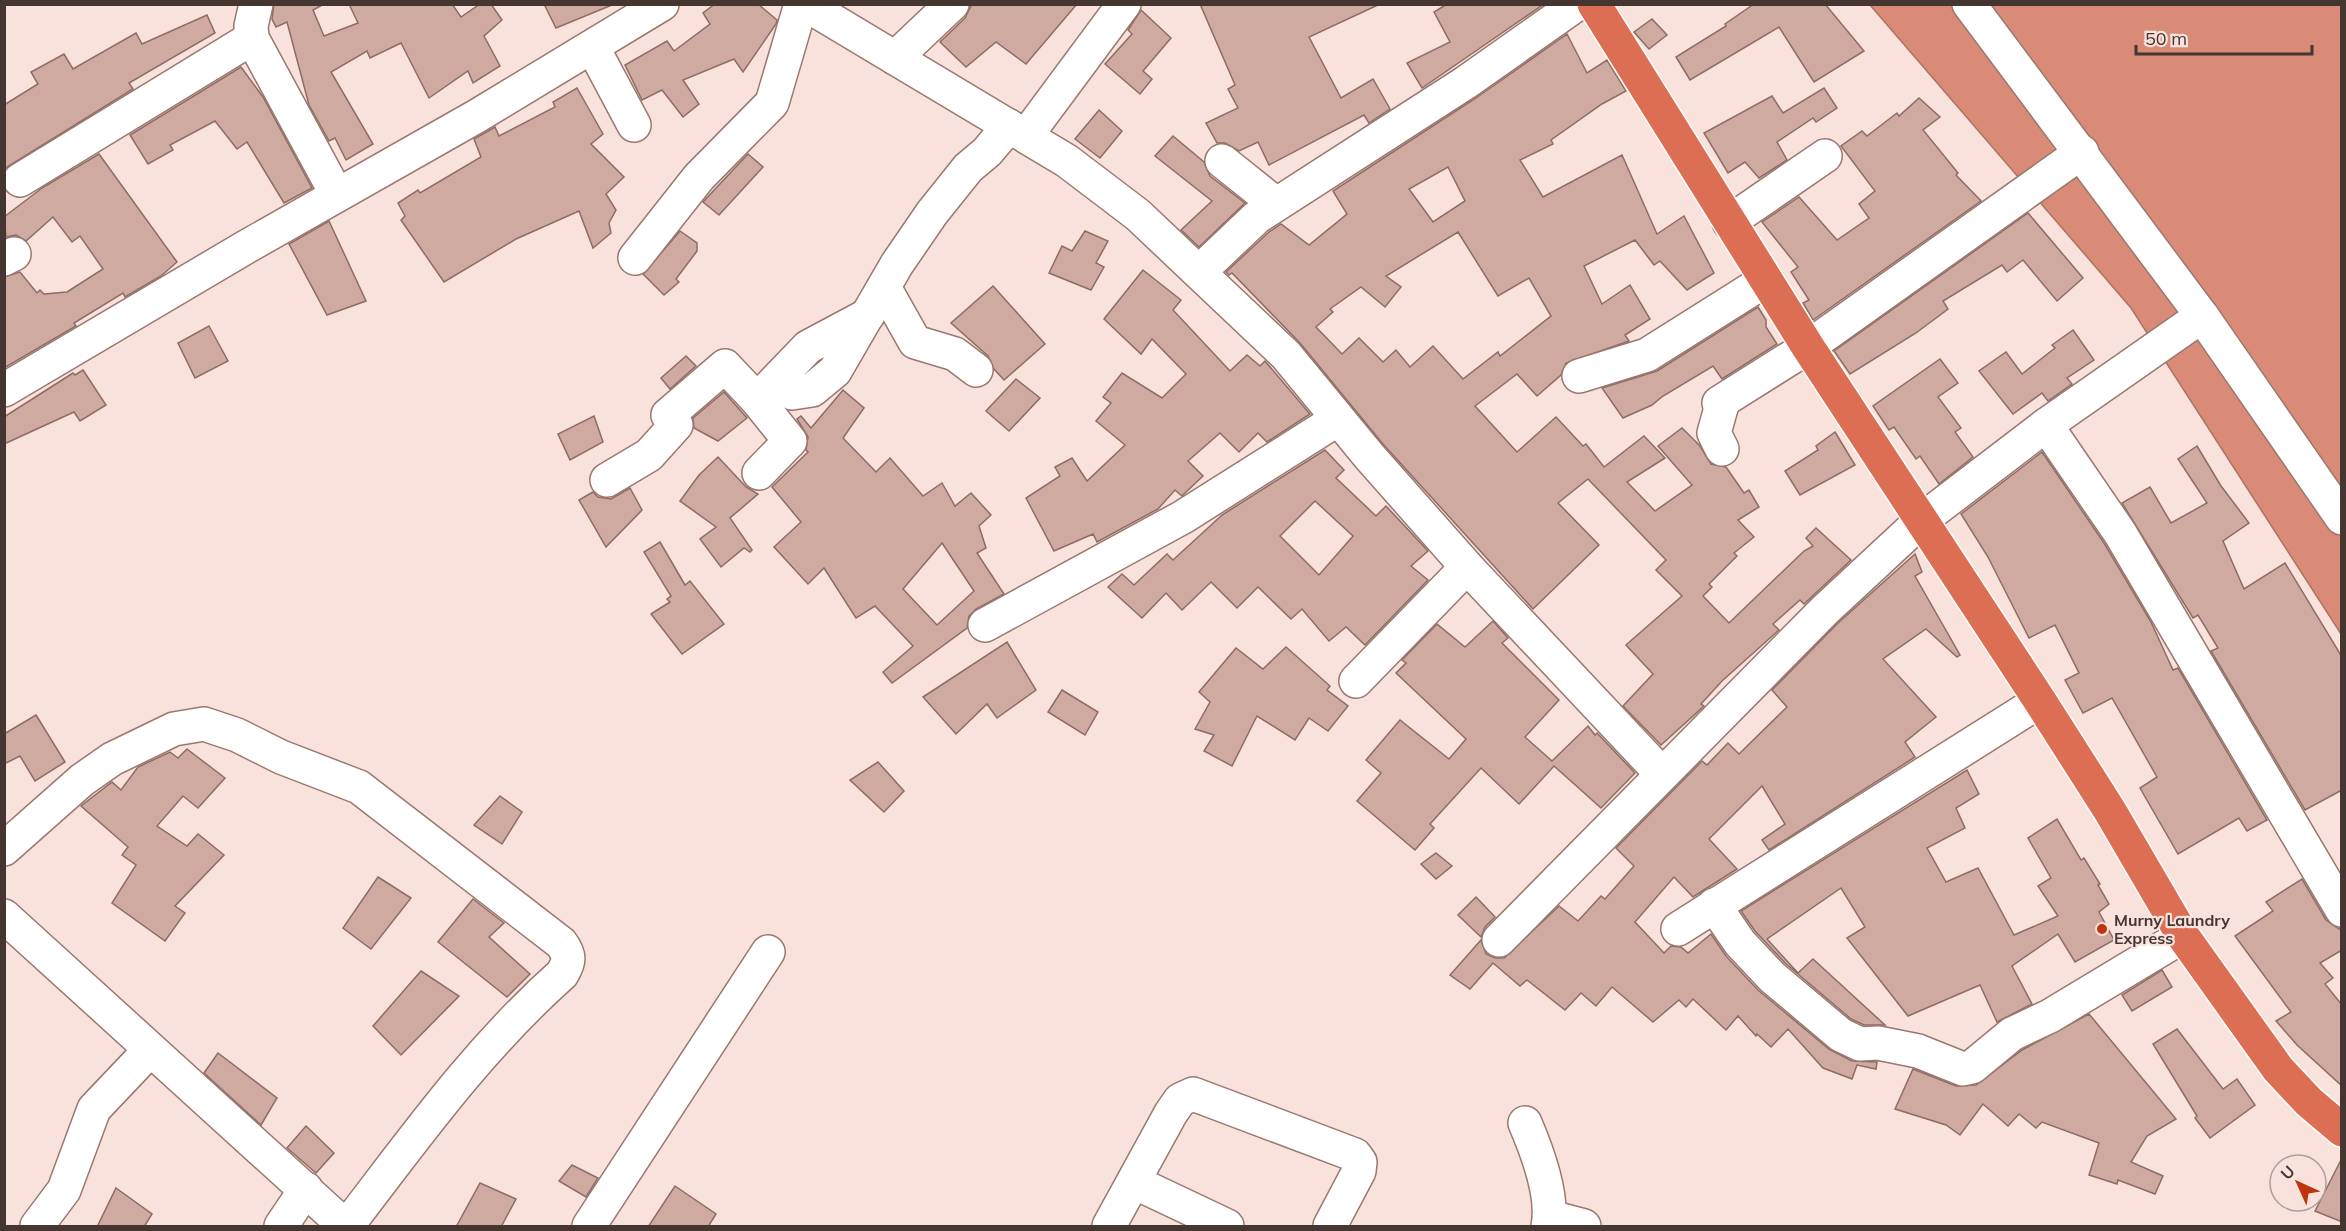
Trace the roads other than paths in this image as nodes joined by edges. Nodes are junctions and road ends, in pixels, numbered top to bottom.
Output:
1 (256, 4) edge
2 (662, 4) edge
3 (803, 4) edge
4 (952, 4) edge
5 (1124, 4) edge
6 (1577, 4) edge
7 (1594, 4) edge
8 (1968, 4) edge
9 (252, 38) junction
10 (593, 48) junction
11 (895, 58) junction
12 (634, 125) dead end
13 (1017, 131) junction
14 (2082, 152) junction
15 (1825, 156) dead end
16 (1222, 161) dead end
17 (20, 180) dead end
18 (337, 195) junction
19 (1276, 204) junction
20 (1729, 222) junction
21 (635, 258) dead end
22 (1199, 272) junction
23 (1766, 280) junction
24 (884, 287) junction
25 (868, 315) junction
26 (2202, 315) junction
27 (1808, 347) junction
28 (976, 370) dead end
29 (1579, 376) dead end
30 (4, 390) edge
31 (792, 393) dead end
32 (757, 400) junction
33 (1338, 419) junction
34 (2046, 425) junction
35 (1722, 449) dead end
36 (759, 473) dead end
37 (607, 480) dead end
38 (2342, 518) edge
39 (1923, 519) junction
40 (1467, 567) junction
41 (1009, 611) dead end
42 (1356, 681) dead end
43 (2040, 701) junction
44 (1661, 773) junction
45 (4, 849) edge
46 (1714, 905) junction
47 (2342, 910) edge
48 (4, 916) edge
49 (1678, 929) dead end
50 (2183, 936) junction
51 (1499, 940) dead end
52 (768, 952) dead end
53 (150, 1050) junction
54 (1525, 1123) dead end
55 (2342, 1130) edge
56 (1134, 1182) junction
57 (306, 1189) junction
58 (1549, 1222) edge
59 (37, 1227) edge
60 (281, 1227) edge
61 (346, 1227) edge
62 (589, 1227) edge
63 (1109, 1227) edge
64 (1227, 1227) edge
65 (1330, 1227) edge
66 (1584, 1227) edge

1 - 9 street
2 - 10 street
3 - 11 street
3 - 21 street
4 - 11 street
5 - 13 street
6 - 19 street
7 - 20 highway
8 - 14 street
9 - 17 street
9 - 18 street
10 - 12 street
10 - 18 street
11 - 13 street
13 - 22 street
13 - 24 street
14 - 26 street
14 - 27 street
15 - 20 street
16 - 19 street
18 - 30 street
19 - 22 street
20 - 23 highway
22 - 33 street
23 - 27 highway
23 - 29 street
24 - 25 street
24 - 28 street
25 - 31 street
25 - 32 street
26 - 34 street
26 - 38 street
27 - 35 street
27 - 39 highway
32 - 36 street
32 - 37 street
33 - 40 street
33 - 41 street
34 - 39 street
34 - 47 street
39 - 43 highway
39 - 44 street
40 - 42 street
40 - 44 street
43 - 46 street
43 - 50 highway
44 - 51 street
45 - 61 street
46 - 49 street
46 - 50 street
48 - 53 street
50 - 55 highway
52 - 62 street
53 - 57 street
53 - 59 street
54 - 58 street
56 - 63 street
56 - 64 street
56 - 65 street
57 - 60 street
57 - 61 street
58 - 66 street

